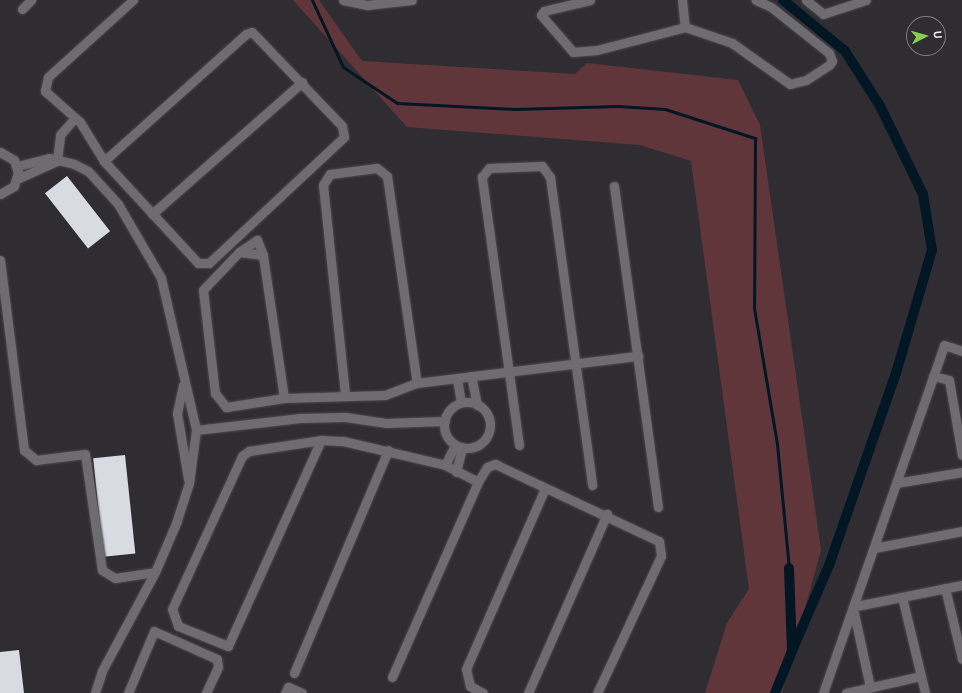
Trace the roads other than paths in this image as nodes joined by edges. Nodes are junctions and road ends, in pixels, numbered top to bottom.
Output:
1 (31, 0) edge
2 (133, 0) edge
3 (343, 0) edge
4 (412, 0) edge
5 (590, 0) edge
6 (682, 0) edge
7 (756, 0) edge
8 (806, 0) edge
9 (866, 0) edge
10 (22, 9) dead end
11 (685, 27) junction
12 (302, 82) junction
13 (75, 118) junction
14 (0, 152) edge
15 (57, 161) junction
16 (104, 161) junction
17 (17, 166) junction
18 (17, 179) junction
19 (614, 186) dead end
20 (0, 194) edge
21 (152, 214) junction
22 (239, 252) junction
23 (263, 255) junction
24 (0, 260) edge
25 (961, 348) edge
26 (638, 356) junction
27 (576, 362) junction
28 (506, 372) junction
29 (471, 376) junction
30 (933, 376) junction
31 (457, 378) junction
32 (417, 383) junction
33 (183, 385) junction
34 (345, 394) junction
35 (284, 398) junction
36 (461, 403) junction
37 (477, 404) junction
38 (445, 421) junction
39 (196, 430) junction
40 (321, 440) junction
41 (520, 445) dead end
42 (458, 446) junction
43 (388, 450) junction
44 (962, 455) edge
45 (444, 465) junction
46 (456, 472) junction
47 (962, 472) edge
48 (478, 482) junction
49 (189, 483) junction
50 (896, 483) junction
51 (592, 485) dead end
52 (545, 488) junction
53 (658, 507) dead end
54 (607, 514) junction
55 (962, 531) edge
56 (874, 548) junction
57 (155, 572) junction
58 (962, 584) edge
59 (945, 588) junction
60 (902, 597) junction
61 (855, 609) junction
62 (178, 626) junction
63 (171, 638) junction
64 (214, 641) junction
65 (207, 654) junction
66 (962, 659) edge
67 (294, 672) dead end
68 (921, 676) junction
69 (392, 677) dead end
70 (870, 687) junction
71 (95, 693) edge
72 (128, 693) edge
73 (206, 693) edge
74 (285, 693) edge
75 (302, 693) edge
76 (484, 693) edge
77 (528, 693) edge
78 (597, 693) edge
79 (823, 693) edge
80 (846, 693) edge
81 (925, 693) edge

1 - 10 street
2 - 13 street
3 - 4 street
5 - 11 street
6 - 11 street
7 - 11 street
8 - 9 street
12 - 16 street
12 - 21 street
12 - 21 street
13 - 15 street
13 - 16 street
14 - 17 street
15 - 17 street
15 - 18 street
15 - 33 street
16 - 21 street
17 - 18 street
18 - 20 street
19 - 26 street
22 - 23 street
22 - 23 street
22 - 35 street
23 - 35 street
24 - 57 street
25 - 30 street
26 - 27 street
26 - 53 street
27 - 28 street
27 - 28 street
27 - 51 street
28 - 29 street
28 - 41 street
29 - 31 street
29 - 37 street
30 - 44 street
30 - 50 street
31 - 32 street
31 - 36 street
32 - 34 street
32 - 34 street
33 - 39 street
33 - 49 street
34 - 35 street
36 - 37 street
36 - 38 street
37 - 42 street
38 - 39 street
38 - 42 street
39 - 49 street
40 - 43 street
40 - 62 street
40 - 64 street
42 - 45 street
42 - 46 street
43 - 45 street
43 - 67 street
45 - 46 street
46 - 48 street
47 - 50 street
48 - 52 street
48 - 69 street
49 - 57 street
50 - 56 street
52 - 54 street
52 - 76 street
54 - 77 street
54 - 78 street
55 - 56 street
56 - 61 street
57 - 71 street
58 - 59 street
59 - 60 street
59 - 66 street
60 - 61 street
60 - 68 street
61 - 70 street
61 - 79 street
62 - 63 street
62 - 64 street
63 - 65 street
63 - 72 street
64 - 65 street
65 - 73 street
68 - 70 street
68 - 81 street
70 - 80 street
74 - 75 street

